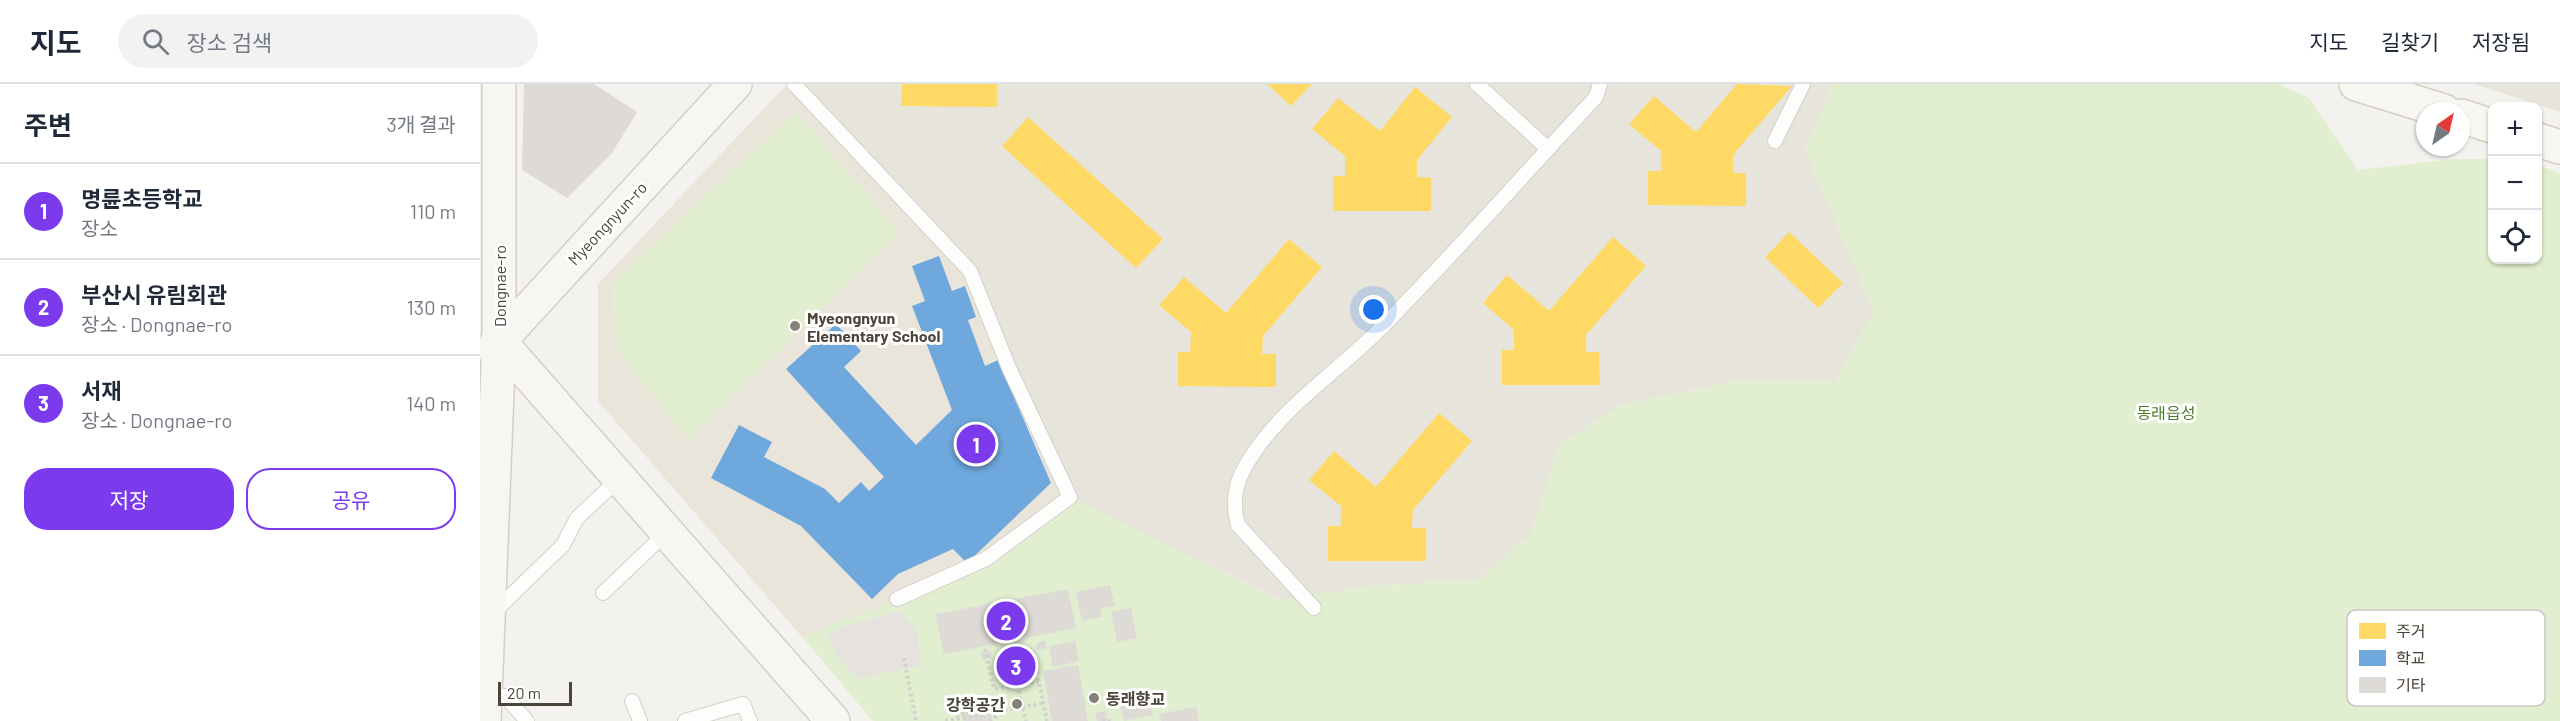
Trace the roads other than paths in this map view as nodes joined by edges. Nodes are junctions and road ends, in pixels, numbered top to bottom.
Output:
1 (499, 84) edge
2 (735, 84) edge
3 (794, 84) edge
4 (1477, 84) edge
5 (1600, 84) edge
6 (1803, 84) edge
7 (2356, 84) edge
8 (2416, 102) edge
9 (2470, 119) edge
10 (2488, 124) edge
11 (1775, 141) dead end
12 (2542, 141) edge
13 (2560, 147) edge
14 (1548, 148) junction
15 (490, 351) edge
16 (620, 478) junction
17 (667, 532) junction
18 (603, 593) dead end
19 (897, 599) dead end
20 (1314, 608) dead end
21 (488, 618) junction
22 (632, 701) dead end
23 (485, 708) edge
24 (527, 721) edge
25 (640, 721) edge
26 (685, 721) edge
27 (750, 721) edge
28 (832, 721) edge

1 - 15 main road, Dongnae-ro
2 - 15 main road, Myeongnyun-ro
3 - 19 lane
4 - 14 lane
5 - 14 lane
6 - 11 lane
7 - 8 main road
9 - 10 main road
12 - 13 main road
14 - 20 lane
15 - 16 main road, Dongnae-ro
15 - 21 main road
16 - 17 main road, Dongnae-ro
16 - 21 lane
17 - 18 lane
17 - 28 main road, Dongnae-ro
21 - 23 main road
22 - 25 lane
23 - 24 lane
26 - 27 lane

